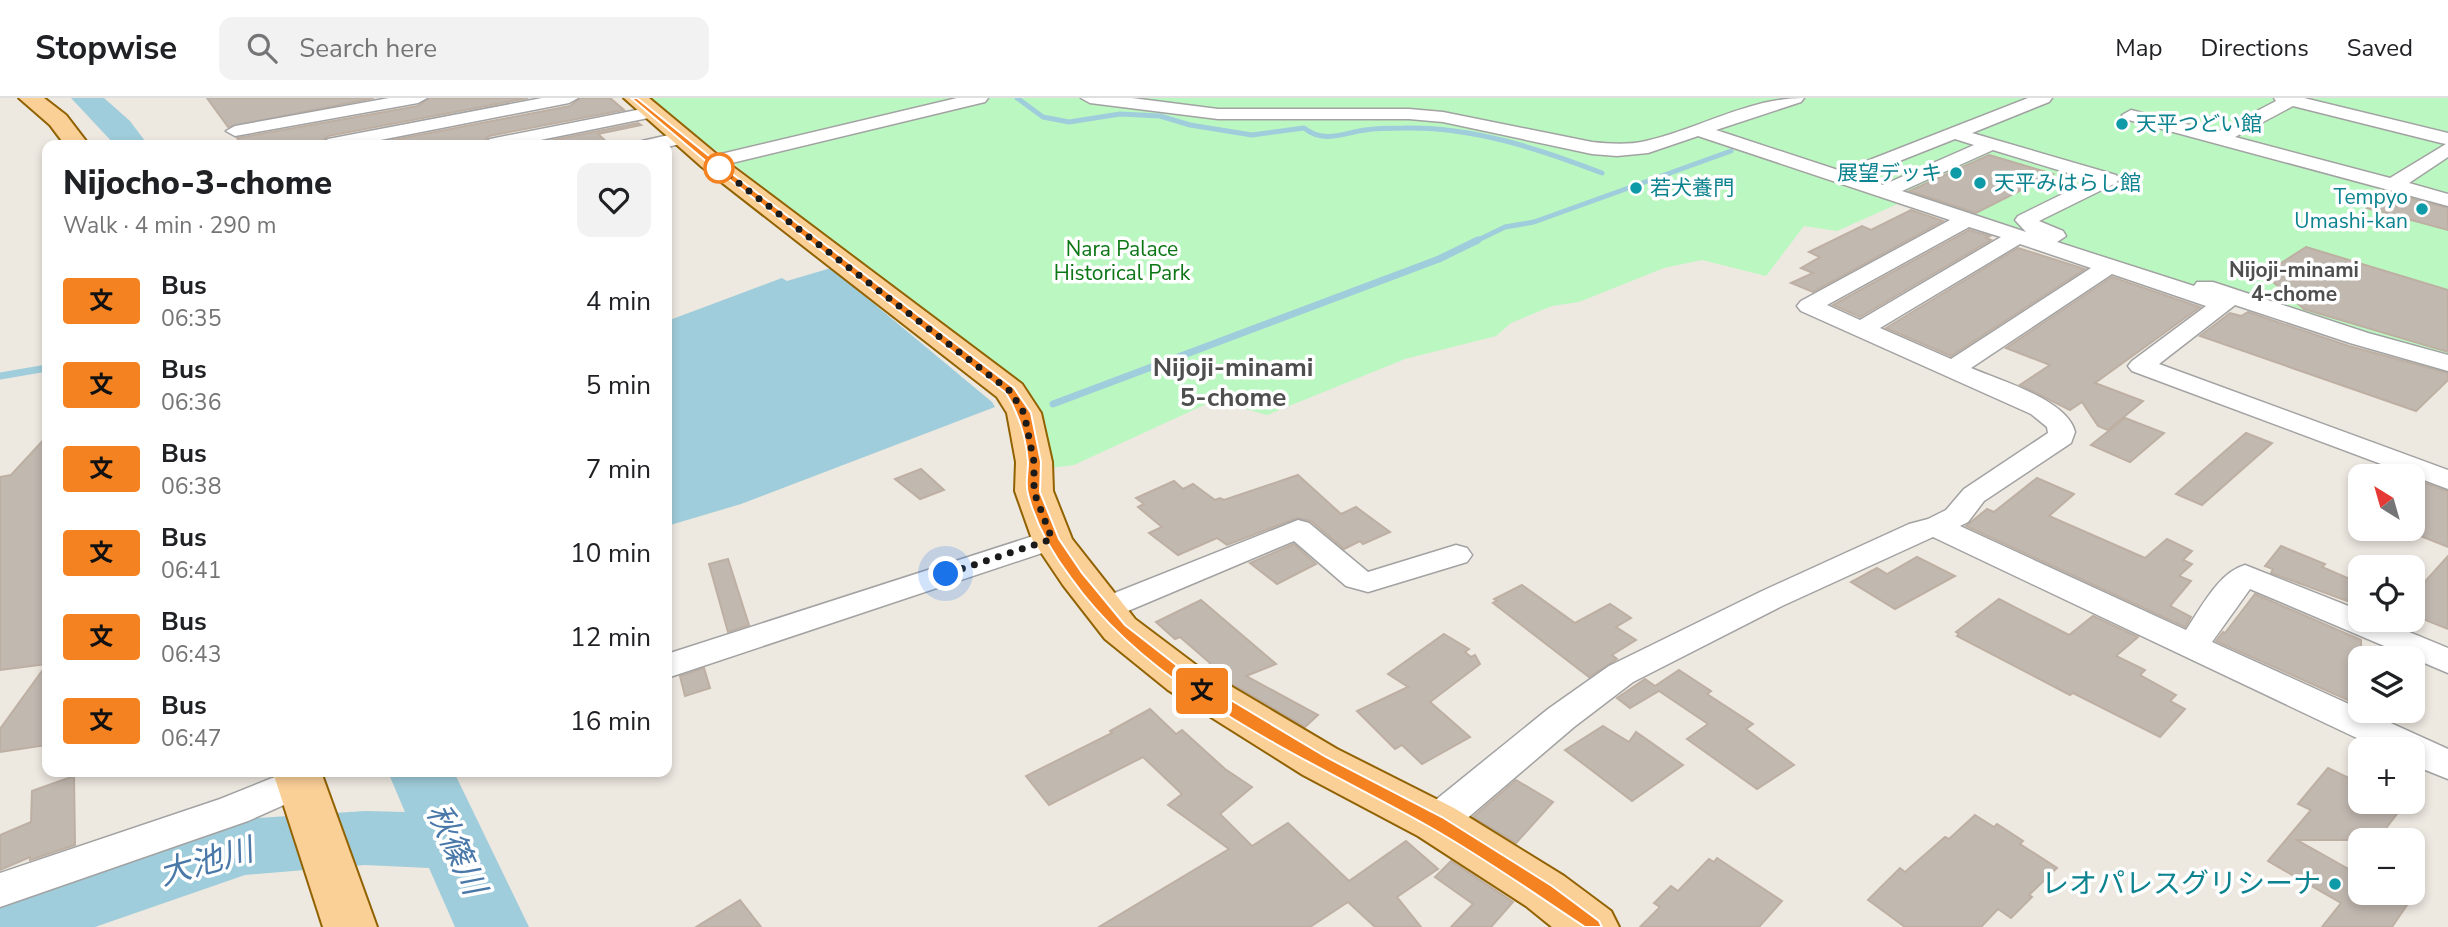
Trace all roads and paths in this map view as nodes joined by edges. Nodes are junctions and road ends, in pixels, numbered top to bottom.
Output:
1 (30, 98) edge
2 (418, 98) edge
3 (569, 98) edge
4 (979, 98) edge
5 (1090, 98) edge
6 (1795, 98) edge
7 (2043, 98) edge
8 (2289, 99) edge
9 (290, 105) dead end
10 (2131, 115) dead end
11 (306, 119) junction
12 (235, 131) dead end
13 (666, 131) edge
14 (1700, 131) junction
15 (1954, 133) junction
16 (2218, 139) junction
17 (2448, 139) edge
18 (73, 140) edge
19 (315, 140) edge
20 (354, 140) edge
21 (553, 140) edge
22 (1992, 144) junction
23 (2448, 149) edge
24 (1856, 172) dead end
25 (2393, 185) junction
26 (1883, 192) junction
27 (2448, 200) edge
28 (1966, 220) junction
29 (2018, 236) junction
30 (2109, 266) junction
31 (1861, 329) junction
32 (2448, 363) edge
33 (1953, 369) junction
34 (2448, 480) edge
35 (1937, 527) junction
36 (1052, 539) junction
37 (1455, 555) dead end
38 (1104, 610) junction
39 (2192, 647) junction
40 (2448, 662) edge
41 (672, 664) edge
42 (2448, 765) edge
43 (301, 784) edge
44 (1436, 822) junction
45 (0, 890) edge
46 (350, 927) edge
47 (1592, 927) edge

1 - 18 main road
2 - 11 street
3 - 20 street
4 - 13 street
5 - 14 street
6 - 14 street
7 - 15 street
8 - 16 street
8 - 17 street
9 - 11 street
10 - 16 street
11 - 12 street
11 - 19 street
13 - 21 street
13 - 36 main road
14 - 26 street
15 - 22 street
15 - 24 street
16 - 25 street
22 - 26 street
22 - 32 street
23 - 25 street
25 - 27 street
26 - 28 street
28 - 29 street
28 - 31 street
29 - 30 street
29 - 31 street
30 - 33 street
30 - 34 street
31 - 33 street
33 - 35 street
35 - 39 street
35 - 44 street
36 - 38 main road
36 - 41 street
37 - 38 street
38 - 44 main road
39 - 40 street
39 - 42 street
43 - 45 street
43 - 46 main road
44 - 47 main road

